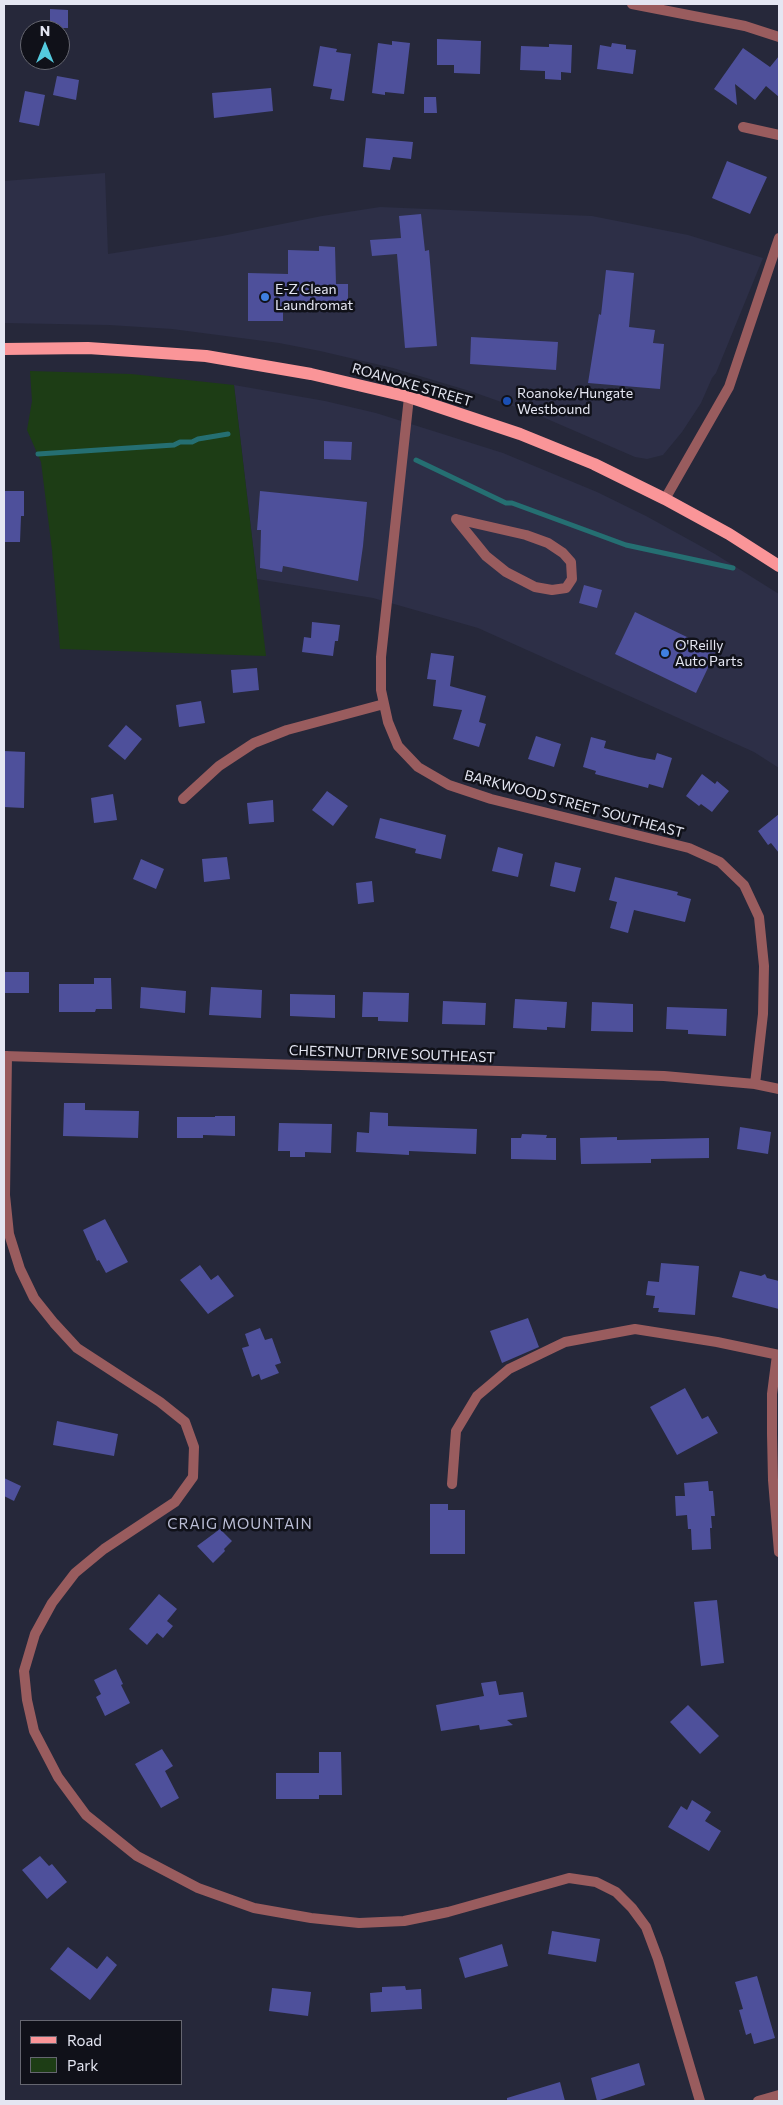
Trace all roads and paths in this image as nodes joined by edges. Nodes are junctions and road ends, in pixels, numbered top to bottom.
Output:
1 (632, 4) edge
2 (779, 37) edge
3 (743, 127) dead end
4 (779, 134) edge
5 (779, 238) edge
6 (4, 349) edge
7 (409, 397) junction
8 (665, 499) junction
9 (456, 519) joint
10 (779, 566) edge
11 (384, 704) junction
12 (183, 799) dead end
13 (5, 1056) edge
14 (755, 1084) junction
15 (779, 1089) edge
16 (778, 1355) edge
17 (452, 1484) dead end
18 (779, 1552) edge
19 (779, 2095) edge
20 (700, 2101) edge
21 (758, 2101) edge

1 - 2 street
3 - 4 street
5 - 8 street
6 - 7 main road, ROANOKE STREET
7 - 8 main road, ROANOKE STREET
7 - 11 street, BARKWOOD STREET SOUTHEAST
8 - 10 main road, ROANOKE STREET
9 - 9 street
11 - 12 street
11 - 14 street, BARKWOOD STREET SOUTHEAST
13 - 14 street, CHESTNUT DRIVE SOUTHEAST
13 - 20 street
14 - 15 street, CHESTNUT DRIVE SOUTHEAST
16 - 17 street
16 - 18 street
19 - 21 street

